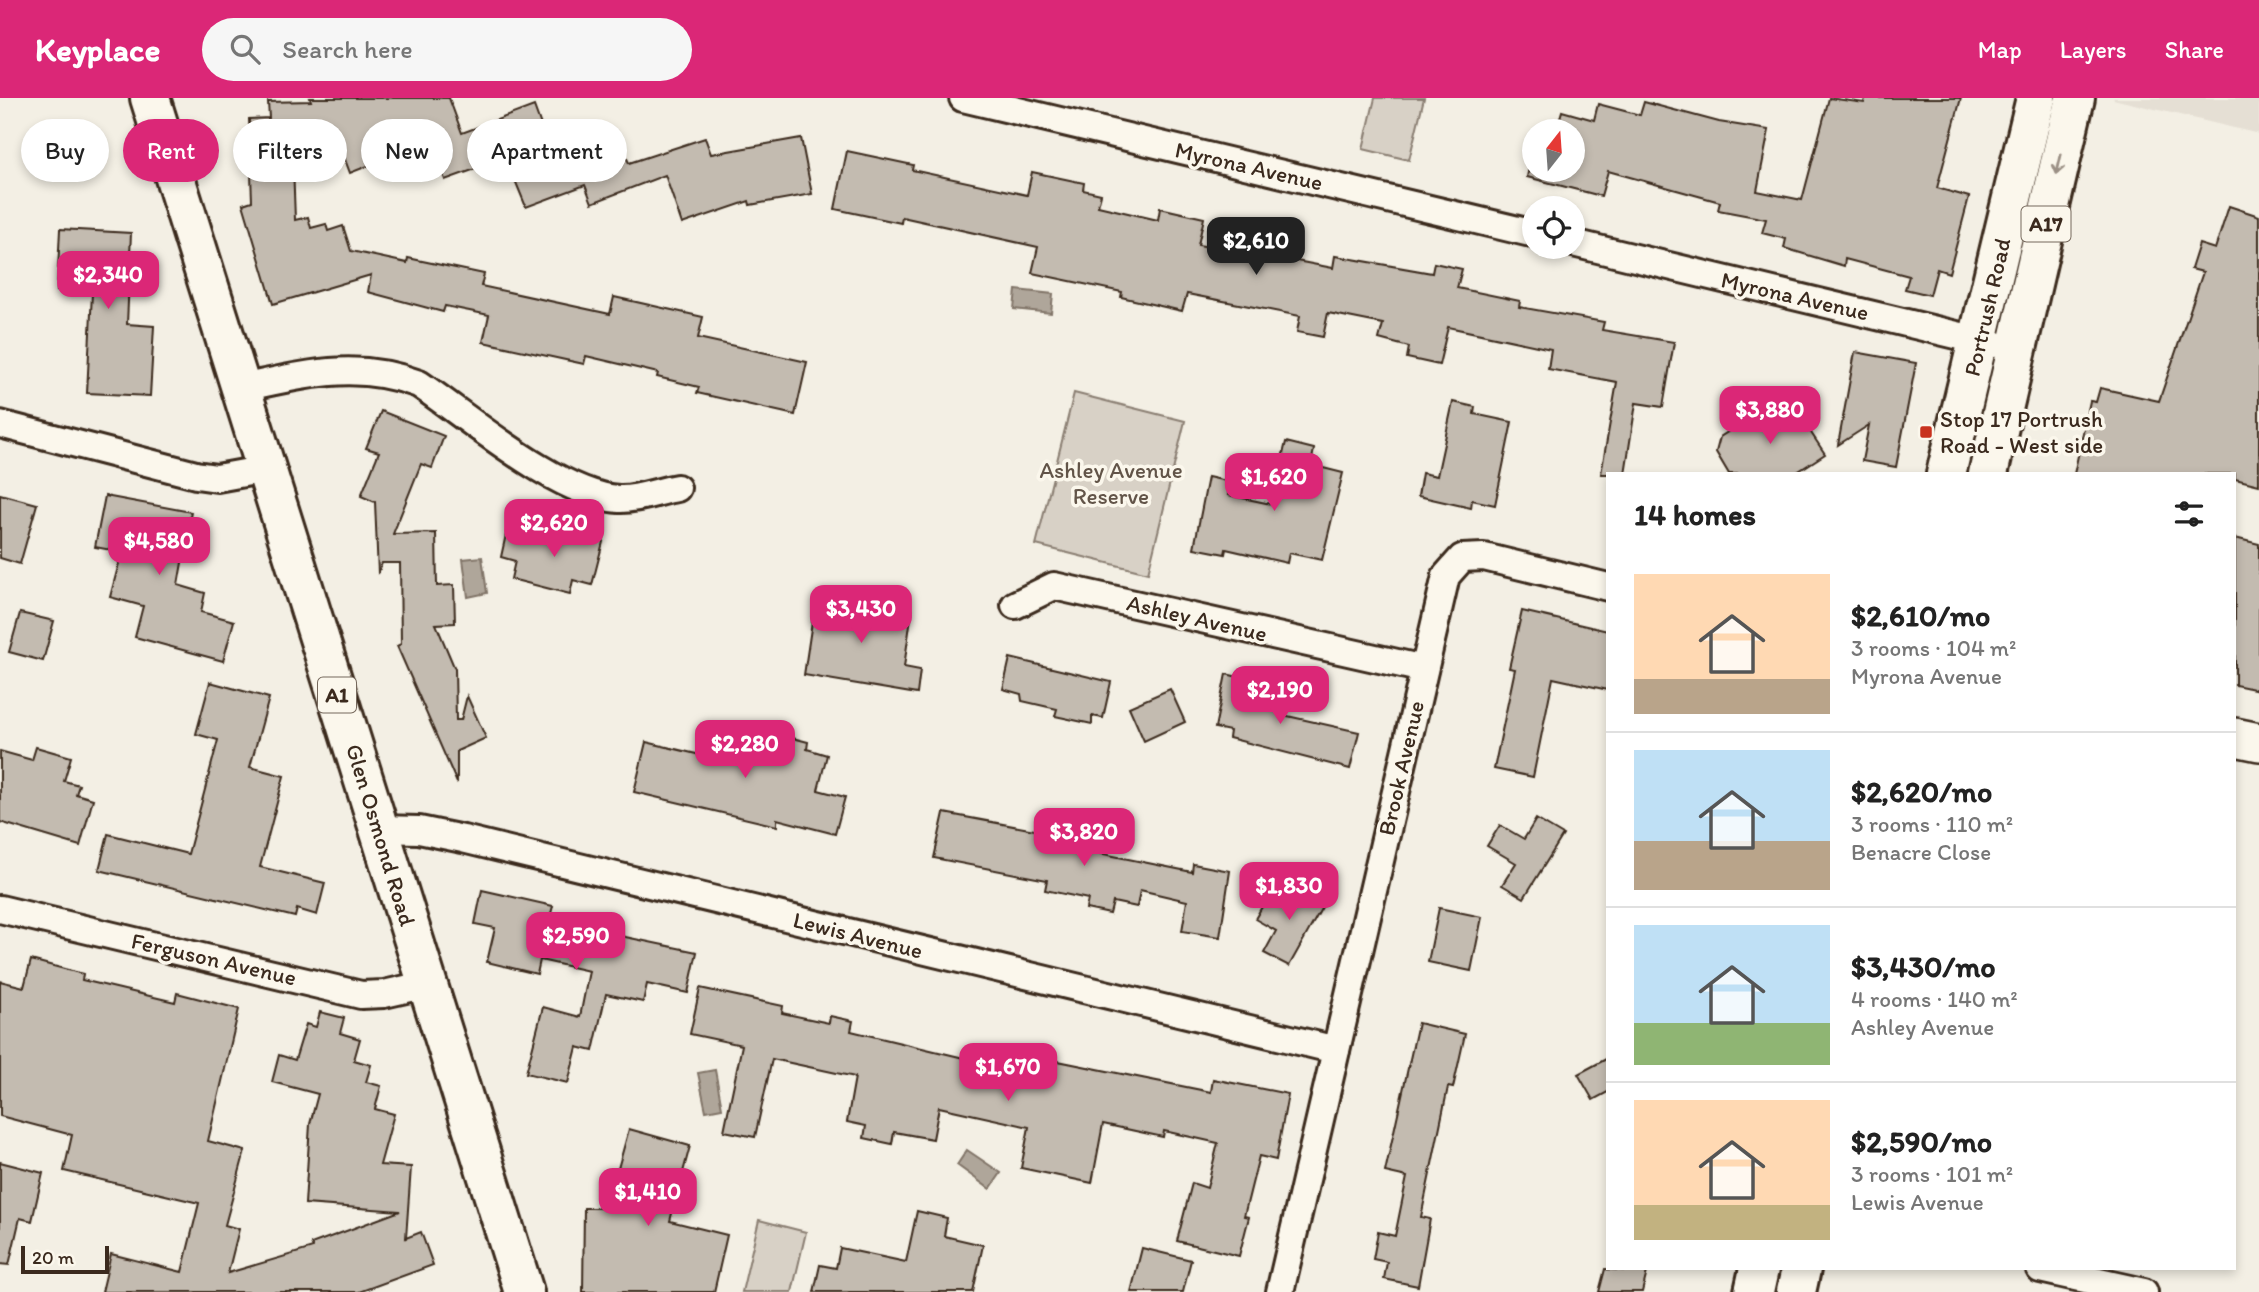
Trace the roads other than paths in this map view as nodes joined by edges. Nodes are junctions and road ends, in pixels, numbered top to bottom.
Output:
1 (150, 98) edge
2 (963, 98) edge
3 (2036, 98) edge
4 (2075, 98) edge
5 (1522, 231) edge
6 (1585, 246) edge
7 (1979, 340) junction
8 (2017, 349) junction
9 (241, 388) junction
10 (0, 424) edge
11 (266, 469) junction
12 (1946, 472) edge
13 (1988, 472) edge
14 (677, 488) dead end
15 (1606, 587) edge
16 (1014, 604) dead end
17 (1424, 669) junction
18 (2236, 737) edge
19 (2259, 743) edge
20 (379, 829) junction
21 (0, 909) edge
22 (428, 984) junction
23 (1336, 1050) junction
24 (1759, 1270) edge
25 (1801, 1270) edge
26 (2045, 1270) edge
27 (524, 1292) edge
28 (1280, 1292) edge
29 (1754, 1292) edge
30 (1796, 1292) edge
31 (2144, 1292) edge

1 - 9 highway, Glen Osmond Road / A1
2 - 5 street, Myrona Avenue
3 - 7 highway, Portrush Road / A17
4 -> 8 highway, Portrush Road / A17
6 - 7 street, Myrona Avenue
7 - 8 street, Myrona Avenue
7 - 12 highway, Portrush Road / A17
8 - 13 highway, Portrush Road / A17
9 - 11 highway, Glen Osmond Road / A1
9 - 14 street
10 - 11 street
11 - 20 highway, Glen Osmond Road / A1
15 - 17 street, Brook Avenue
16 - 17 street, Ashley Avenue
17 - 23 street, Brook Avenue
18 - 19 street
20 - 22 highway, Glen Osmond Road / A1
20 - 23 street, Lewis Avenue
21 - 22 street, Ferguson Avenue
22 - 27 highway, Glen Osmond Road / A1
23 - 28 street, Brook Avenue
24 - 29 highway
25 - 30 highway
26 - 31 street

